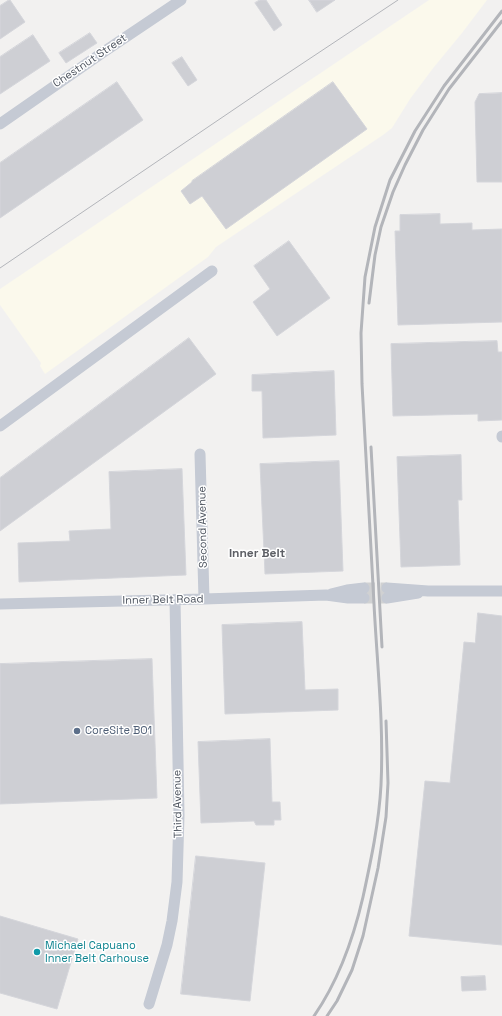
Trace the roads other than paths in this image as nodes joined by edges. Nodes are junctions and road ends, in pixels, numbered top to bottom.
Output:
1 (181, 0) edge
2 (0, 124) edge
3 (212, 271) dead end
4 (0, 426) edge
5 (200, 454) dead end
6 (502, 591) edge
7 (364, 593) tunnel mouth
8 (387, 593) tunnel mouth
9 (204, 599) junction
10 (175, 600) junction
11 (0, 604) edge
12 (150, 1004) dead end

1 - 2 street, Chestnut Street
3 - 4 street
5 - 9 street, Second Avenue
6 - 8 street
7 - 9 street, Inner Belt Road
9 - 10 street, Inner Belt Road
10 - 11 street, Inner Belt Road
10 - 12 street, Third Avenue

